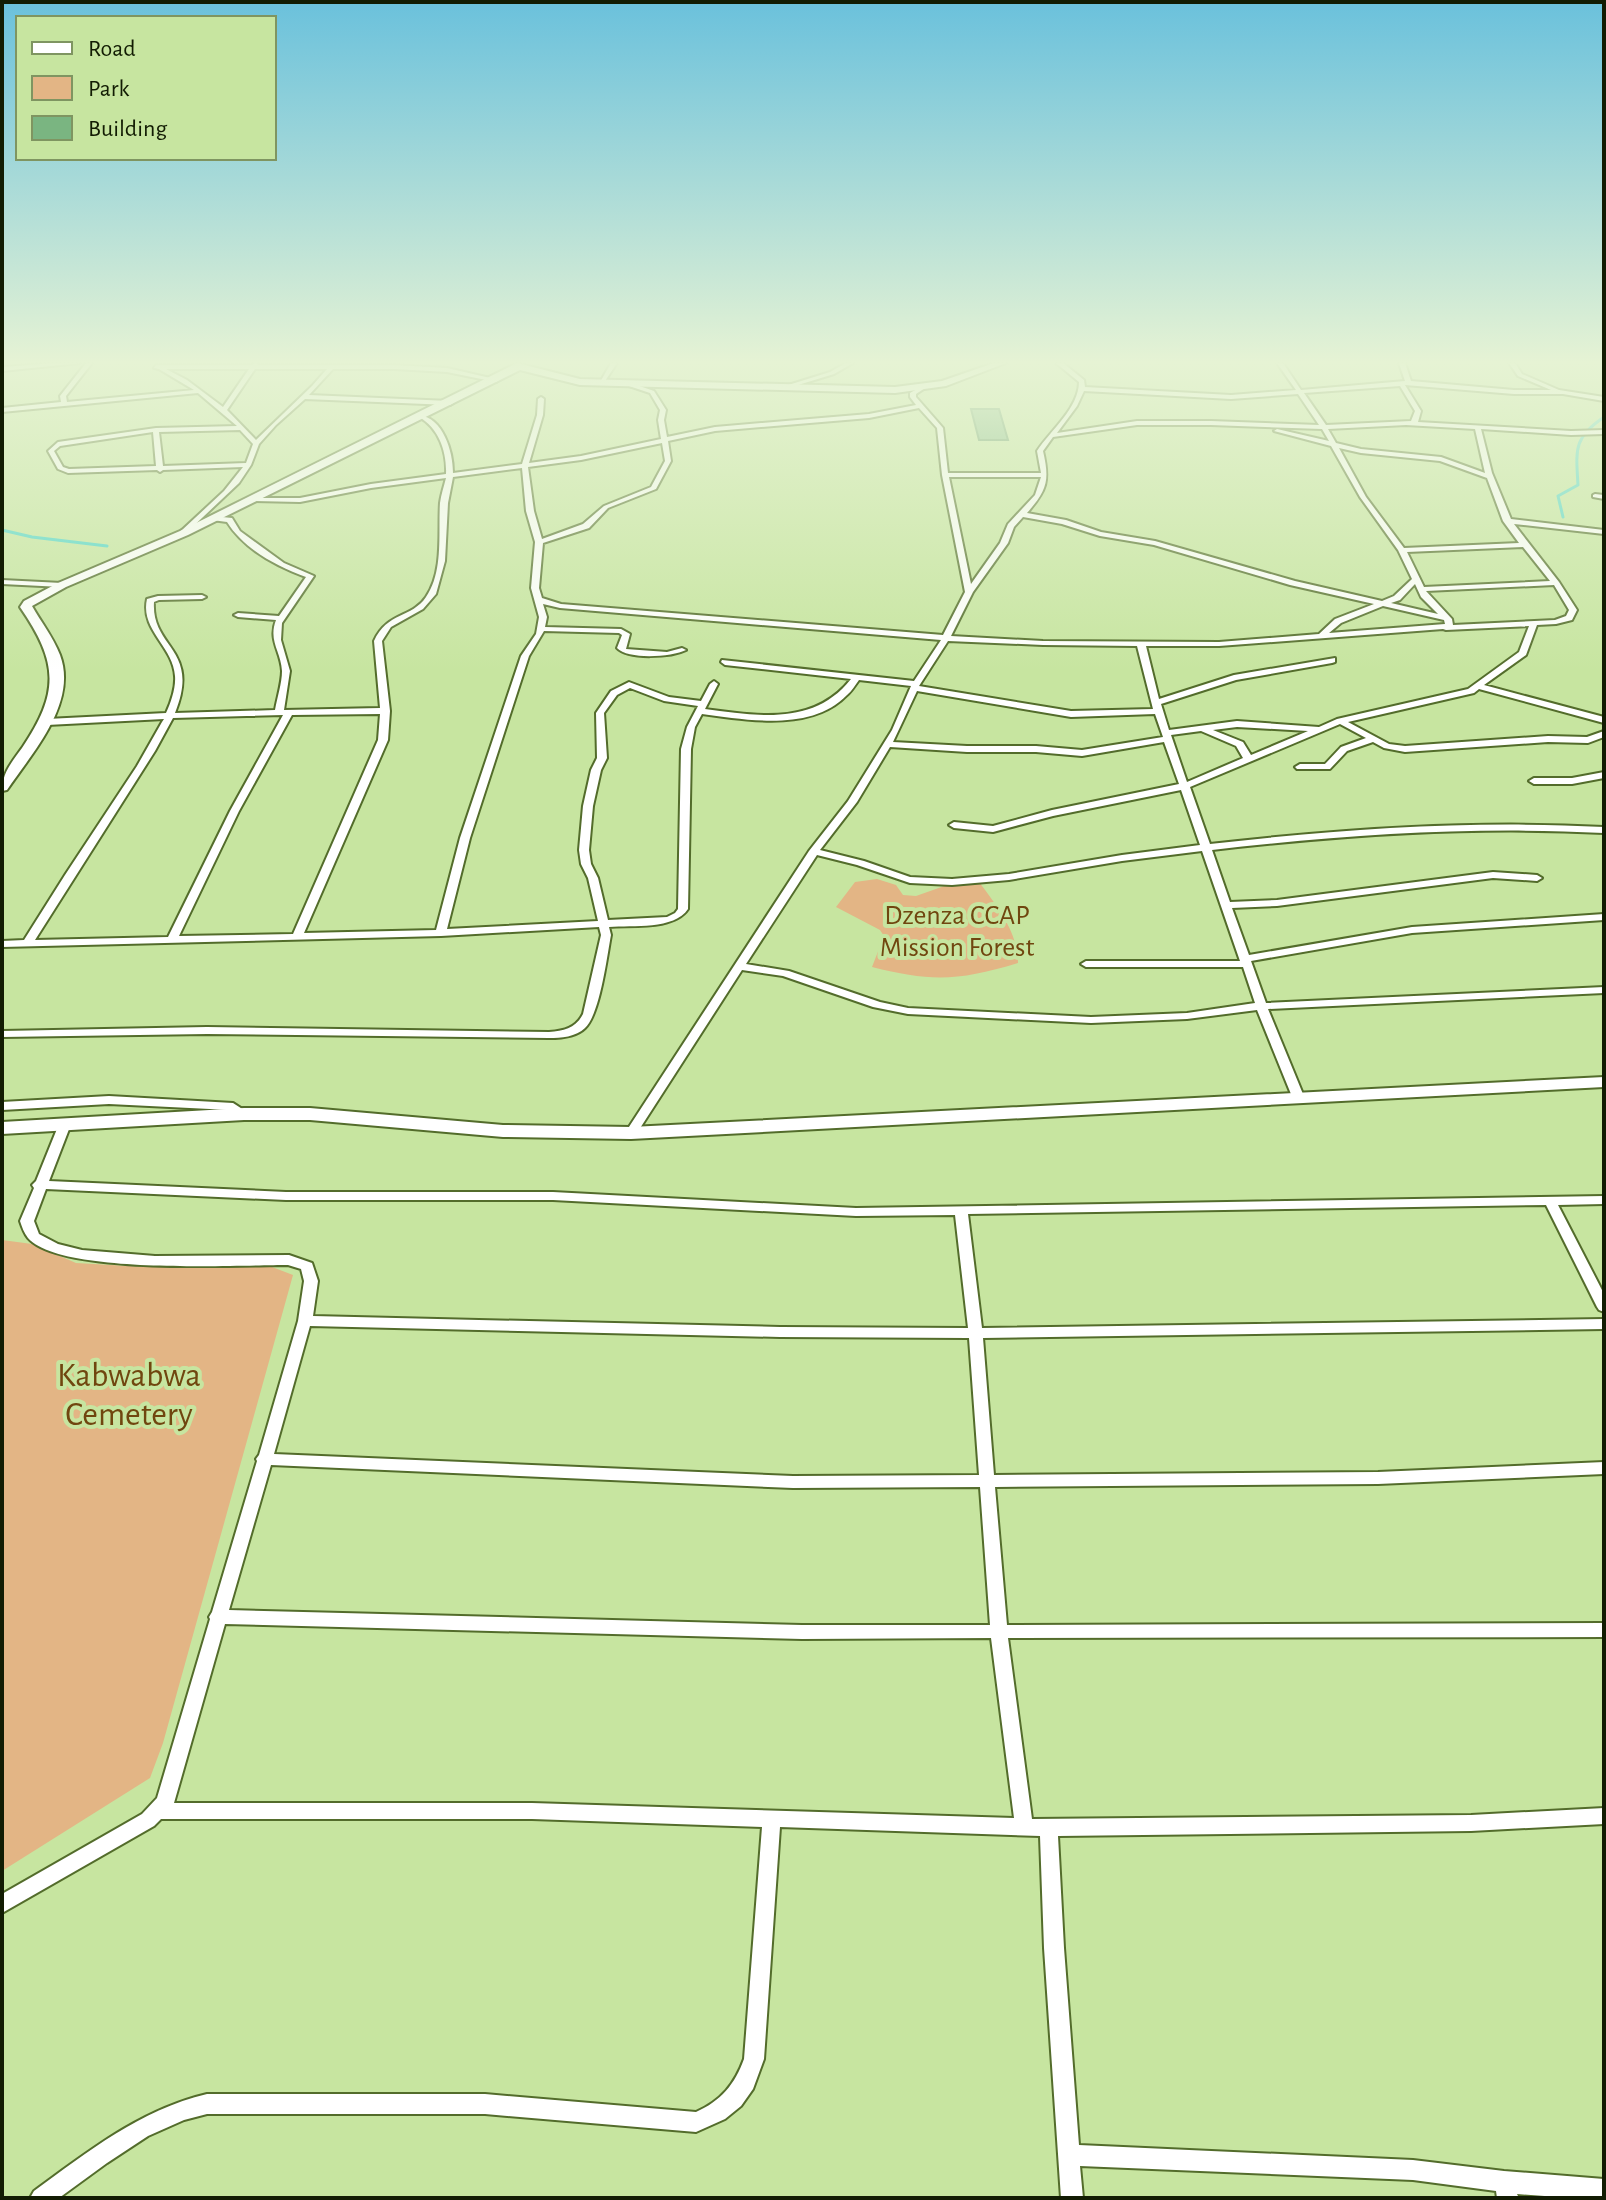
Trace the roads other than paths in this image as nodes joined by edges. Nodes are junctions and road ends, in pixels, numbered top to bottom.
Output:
1 (248, 465) edge
2 (59, 466) edge
3 (160, 466) edge
4 (236, 466) edge
5 (319, 466) edge
6 (449, 466) edge
7 (525, 466) joint
8 (665, 466) edge
9 (944, 466) edge
10 (1043, 466) edge
11 (1346, 466) edge
12 (1459, 466) edge
13 (1489, 466) edge
14 (160, 470) junction
15 (945, 475) junction
16 (1045, 475) junction
17 (450, 476) junction
18 (1490, 477) junction
19 (1595, 496) dead end
20 (1604, 497) edge
21 (251, 499) junction
22 (1021, 514) junction
23 (215, 518) junction
24 (1507, 521) junction
25 (1604, 532) edge
26 (184, 533) junction
27 (539, 542) junction
28 (1524, 545) junction
29 (1402, 550) junction
30 (1416, 579) junction
31 (2, 582) edge
32 (1556, 583) junction
33 (62, 585) junction
34 (1421, 589) junction
35 (969, 592) junction
36 (202, 597) dead end
37 (539, 600) junction
38 (1384, 603) junction
39 (238, 615) dead end
40 (280, 618) junction
41 (1446, 623) junction
42 (1534, 624) junction
43 (542, 629) junction
44 (1321, 636) junction
45 (946, 638) junction
46 (1141, 644) junction
47 (682, 650) dead end
48 (1332, 660) dead end
49 (725, 662) dead end
50 (857, 677) junction
51 (714, 684) dead end
52 (915, 686) junction
53 (1481, 687) junction
54 (1156, 707) junction
55 (701, 708) junction
56 (386, 711) junction
57 (284, 712) junction
58 (169, 715) junction
59 (1604, 720) edge
60 (1340, 721) junction
61 (47, 722) junction
62 (1196, 729) junction
63 (1321, 729) junction
64 (1604, 734) edge
65 (1167, 736) junction
66 (1373, 739) junction
67 (887, 744) junction
68 (1248, 759) junction
69 (2, 766) edge
70 (15, 766) junction
71 (1300, 767) dead end
72 (1604, 775) edge
73 (1534, 781) dead end
74 (1185, 786) junction
75 (2, 787) edge
76 (954, 825) dead end
77 (1604, 830) edge
78 (1207, 848) junction
79 (814, 851) junction
80 (1537, 878) dead end
81 (1227, 905) junction
82 (1604, 917) edge
83 (603, 922) junction
84 (441, 933) junction
85 (298, 935) junction
86 (173, 938) junction
87 (28, 943) junction
88 (2, 944) edge
89 (1246, 961) junction
90 (1086, 964) dead end
91 (739, 966) junction
92 (1604, 990) edge
93 (1262, 1007) junction
94 (2, 1034) edge
95 (1604, 1082) edge
96 (1299, 1099) junction
97 (2, 1106) edge
98 (244, 1114) junction
99 (65, 1124) junction
100 (2, 1128) edge
101 (631, 1133) junction
102 (38, 1185) junction
103 (1604, 1200) edge
104 (1550, 1201) junction
105 (961, 1211) junction
106 (1604, 1307) edge
107 (305, 1321) junction
108 (1604, 1324) edge
109 (976, 1333) junction
110 (263, 1459) junction
111 (1604, 1468) edge
112 (988, 1480) junction
113 (217, 1617) junction
114 (1604, 1630) edge
115 (999, 1633) junction
116 (159, 1811) junction
117 (1604, 1816) edge
118 (772, 1820) junction
119 (1024, 1828) junction
120 (1049, 1828) junction
121 (2, 1904) edge
122 (1070, 2155) junction
123 (1506, 2190) edge
124 (1604, 2190) edge
125 (41, 2198) edge
126 (1072, 2198) edge

1 - 26 street
2 - 14 street
3 - 14 street
4 - 14 street
5 - 21 street
6 - 17 street
7 - 17 street
7 - 27 street
8 - 27 street
9 - 15 street
10 - 16 street
11 - 29 street
12 - 18 street
13 - 18 street
15 - 16 street
15 - 35 street
16 - 22 street
17 - 21 street
17 - 56 street
18 - 24 street
19 - 20 street
21 - 23 street
22 - 35 street
22 - 38 street
23 - 26 street
23 - 40 street
24 - 25 street
24 - 28 street
26 - 33 street
27 - 37 street
28 - 29 street
28 - 32 street
29 - 30 street
30 - 34 street
30 - 38 street
31 - 33 street
32 - 34 street
32 - 42 street
33 - 61 street
34 - 41 street
35 - 45 street
36 - 58 street
37 - 43 street
37 - 45 street
38 - 41 street
38 - 44 street
39 - 40 street
40 - 57 street
41 - 42 street
41 - 44 street
42 - 53 street
43 - 47 street
43 - 84 street
44 - 46 street
45 - 46 street
45 - 52 street
46 - 54 street
48 - 54 street
49 - 50 street
50 - 52 street
50 - 55 street
51 - 55 street
52 - 54 street
52 - 67 street
53 - 59 street
53 - 60 street
54 - 65 street
55 - 83 street
55 - 83 street
56 - 57 street
56 - 85 street
57 - 58 street
57 - 86 street
58 - 61 street
58 - 87 street
60 - 63 street
60 - 66 street
61 - 70 street
62 - 63 street
62 - 65 street
62 - 68 street
63 - 68 street
64 - 66 street
65 - 67 street
65 - 74 street
66 - 71 street
67 - 79 street
68 - 74 street
69 - 70 street
70 - 75 street
72 - 73 street
74 - 76 street
74 - 78 street
77 - 78 street
78 - 79 street
78 - 81 street
79 - 91 street
80 - 81 street
81 - 89 street
82 - 89 street
83 - 84 street
83 - 94 street
84 - 85 street
85 - 86 street
86 - 87 street
87 - 88 street
89 - 90 street
89 - 93 street
91 - 93 street
91 - 101 street
92 - 93 street
93 - 96 street
95 - 96 street
96 - 101 street
97 - 98 street
98 - 99 street
98 - 101 street
99 - 100 street
99 - 102 street
102 - 105 street
102 - 107 street
103 - 104 street
104 - 105 street
104 - 106 street
105 - 109 street
107 - 109 street
107 - 110 street
108 - 109 street
109 - 112 street
110 - 112 street
110 - 113 street
111 - 112 street
112 - 115 street
113 - 115 street
113 - 116 street
114 - 115 street
115 - 119 street
116 - 118 street
116 - 121 street
117 - 120 street
118 - 119 street
118 - 125 street
119 - 120 street
120 - 122 street
122 - 123 street
122 - 126 street
123 - 124 street

